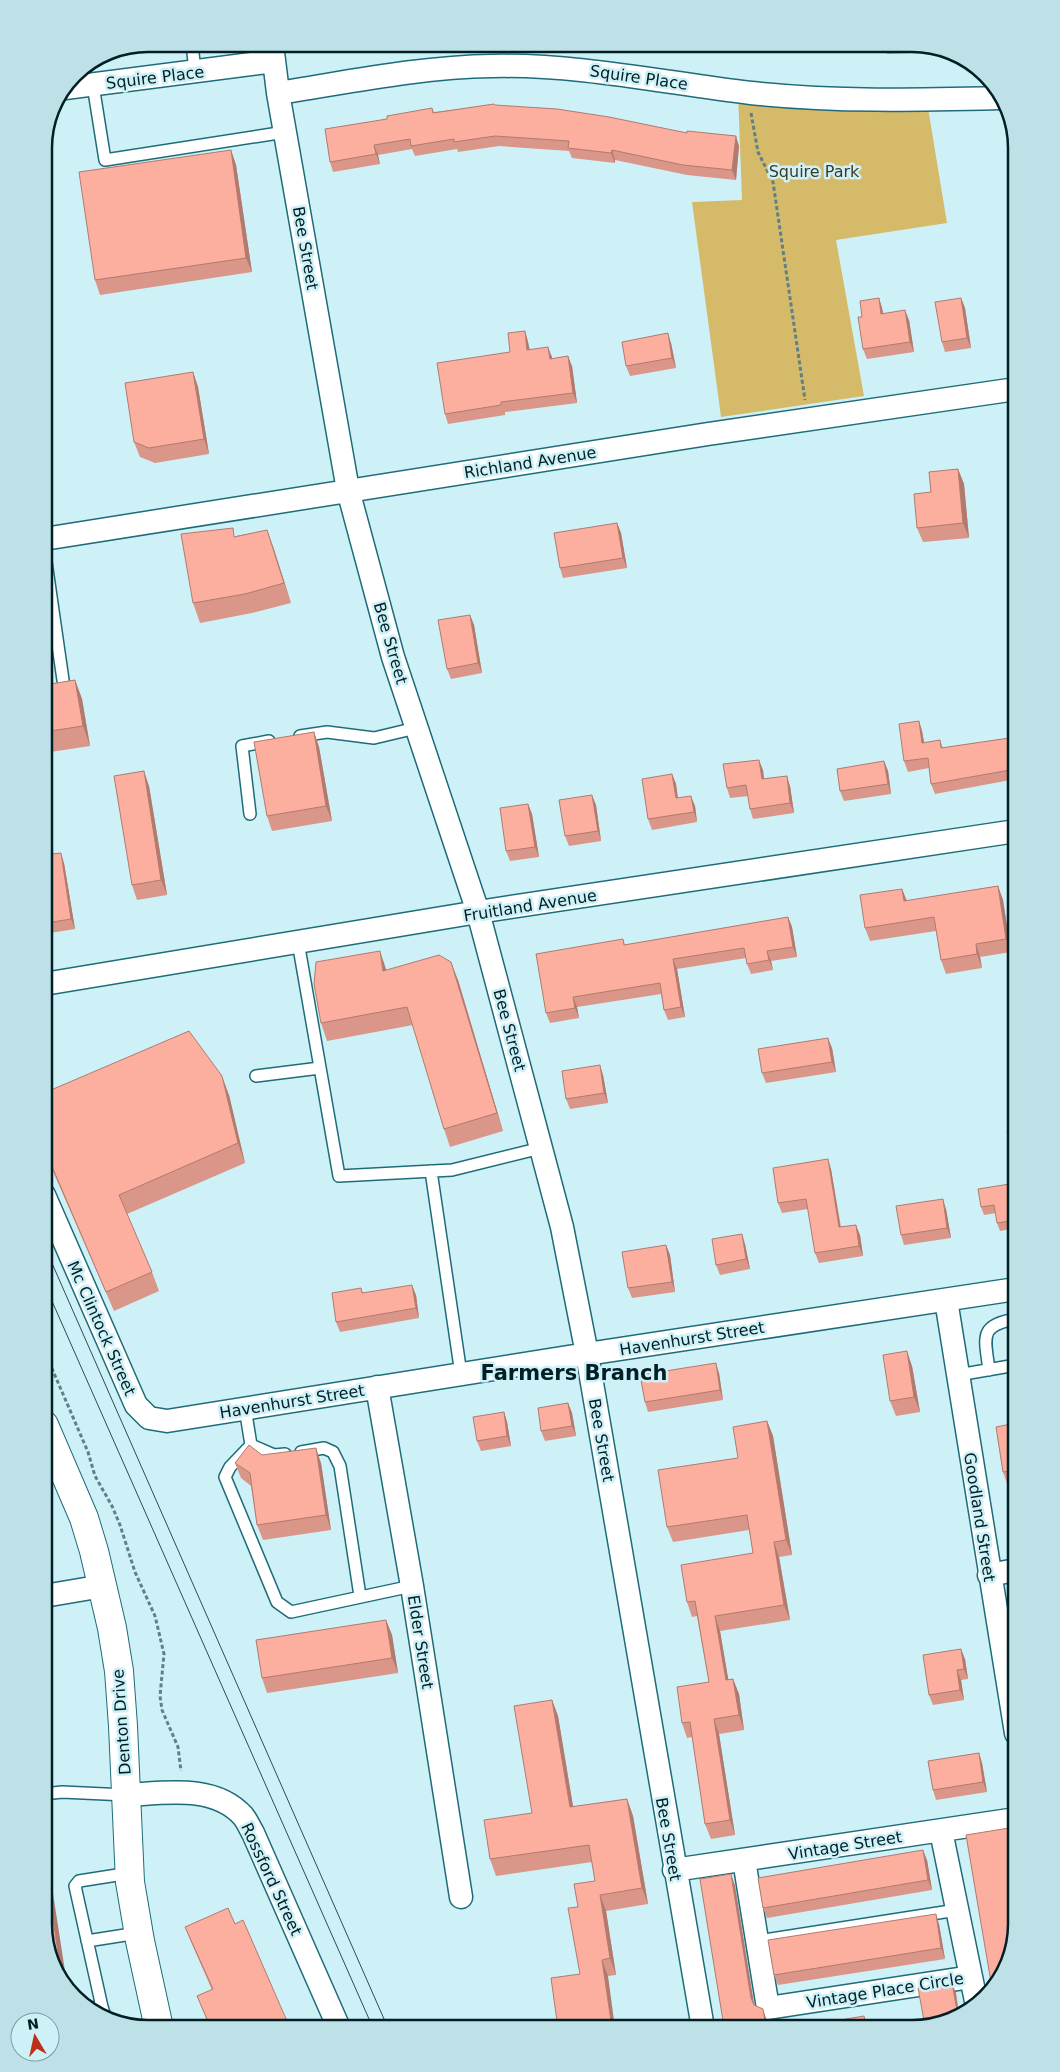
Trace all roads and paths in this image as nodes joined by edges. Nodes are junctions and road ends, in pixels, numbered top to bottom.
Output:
1 (193, 53) edge
2 (269, 53) edge
3 (273, 53) edge
4 (195, 72) junction
5 (93, 84) junction
6 (75, 87) edge
7 (278, 92) junction
8 (751, 93) junction
9 (994, 98) edge
10 (285, 132) junction
11 (1008, 390) edge
12 (808, 419) junction
13 (348, 490) junction
14 (53, 538) edge
15 (53, 609) edge
16 (63, 680) edge
17 (416, 728) junction
18 (250, 814) dead end
19 (1008, 832) edge
20 (478, 912) junction
21 (298, 942) junction
22 (53, 983) edge
23 (320, 1068) junction
24 (256, 1076) dead end
25 (542, 1148) junction
26 (431, 1171) junction
27 (52, 1214) edge
28 (1008, 1290) edge
29 (946, 1300) junction
30 (1008, 1320) edge
31 (587, 1354) junction
32 (1008, 1366) edge
33 (52, 1369) edge
34 (989, 1370) junction
35 (461, 1374) junction
36 (958, 1375) junction
37 (376, 1387) junction
38 (136, 1405) joint
39 (245, 1408) junction
40 (52, 1443) edge
41 (251, 1445) junction
42 (1008, 1571) edge
43 (989, 1575) junction
44 (103, 1586) junction
45 (412, 1586) junction
46 (52, 1595) edge
47 (360, 1596) junction
48 (1008, 1686) edge
49 (181, 1792) junction
50 (52, 1793) edge
51 (126, 1795) junction
52 (1008, 1820) edge
53 (941, 1830) junction
54 (744, 1860) junction
55 (674, 1870) junction
56 (130, 1873) junction
57 (461, 1897) dead end
58 (958, 1910) junction
59 (138, 1933) junction
60 (87, 1941) junction
61 (758, 1941) junction
62 (971, 1977) junction
63 (975, 1996) edge
64 (103, 2008) edge
65 (157, 2019) edge
66 (335, 2019) edge
67 (701, 2020) edge

1 - 4 lane
2 - 4 street, Squire Place
3 - 7 street, Bee Street
4 - 5 street, Squire Place
5 - 6 street, Squire Place
5 - 10 lane
7 - 8 street, Squire Place
7 - 10 street, Bee Street
8 - 9 street, Squire Place
8 - 12 path
10 - 13 street, Bee Street
11 - 12 street, Richland Avenue
12 - 13 street, Richland Avenue
13 - 14 street, Richland Avenue
13 - 17 street, Bee Street
15 - 16 lane
17 - 18 lane
17 - 20 street, Bee Street
19 - 20 street, Fruitland Avenue
20 - 21 street, Fruitland Avenue
20 - 25 street, Bee Street
21 - 22 street, Fruitland Avenue
21 - 23 lane
23 - 24 lane
23 - 26 lane
25 - 26 lane
25 - 31 street, Bee Street
26 - 35 lane
27 - 38 street, Mc Clintock Street
28 - 29 street, Havenhurst Street
29 - 31 street, Havenhurst Street
29 - 36 street, Goodland Street
30 - 34 lane
31 - 35 street, Havenhurst Street
31 - 55 street, Bee Street
32 - 34 lane
33 - 49 path
34 - 36 lane
35 - 37 street, Havenhurst Street
36 - 43 street, Goodland Street
37 - 39 street, Havenhurst Street
37 - 45 street, Elder Street
38 - 39 street, Havenhurst Street
39 - 41 lane
40 - 44 street, Denton Drive
41 - 47 lane
41 - 47 lane
42 - 43 street
43 - 48 street, Goodland Street
44 - 46 street
44 - 51 street, Denton Drive
45 - 47 lane
45 - 57 street, Elder Street
49 - 51 street, Rossford Street
49 - 66 street, Rossford Street
50 - 51 lane
51 - 56 street, Denton Drive
52 - 53 street, Vintage Street
53 - 54 street, Vintage Street
53 - 58 street, Vintage Place Circle
54 - 55 street, Vintage Street
54 - 61 street, Vintage Place Circle
55 - 67 street, Bee Street
56 - 59 street, Denton Drive
56 - 60 lane
58 - 61 lane
58 - 62 street, Vintage Place Circle
59 - 60 lane
59 - 65 street, Denton Drive
60 - 64 lane
61 - 62 street, Vintage Place Circle
62 - 63 street, Vintage Place Circle

